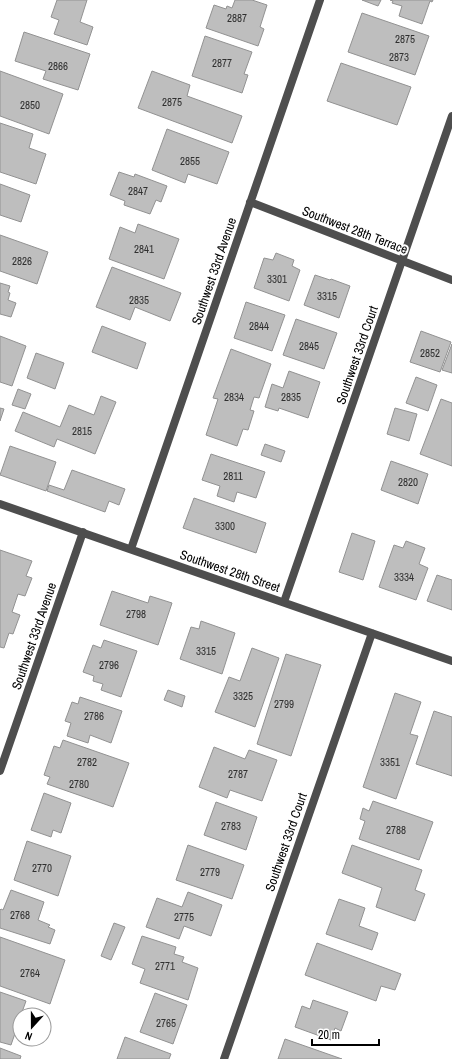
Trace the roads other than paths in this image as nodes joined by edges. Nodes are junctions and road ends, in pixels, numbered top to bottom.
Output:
1 (320, 0) edge
2 (452, 116) edge
3 (250, 202) junction
4 (402, 261) junction
5 (452, 280) edge
6 (0, 504) edge
7 (83, 532) junction
8 (131, 549) junction
9 (284, 602) junction
10 (372, 633) junction
11 (452, 661) edge
12 (0, 771) edge
13 (224, 1059) edge

1 - 3 street, Southwest 33rd Avenue
2 - 4 street, Southwest 33rd Court
3 - 4 street, Southwest 28th Terrace
3 - 8 street, Southwest 33rd Avenue
4 - 5 street, Southwest 28th Terrace
4 - 9 street, Southwest 33rd Court
6 - 7 street, Southwest 28th Street
7 - 8 street, Southwest 28th Street
7 - 12 street, Southwest 33rd Avenue
8 - 9 street, Southwest 28th Street
9 - 10 street, Southwest 28th Street
10 - 11 street, Southwest 28th Street
10 - 13 street, Southwest 33rd Court

